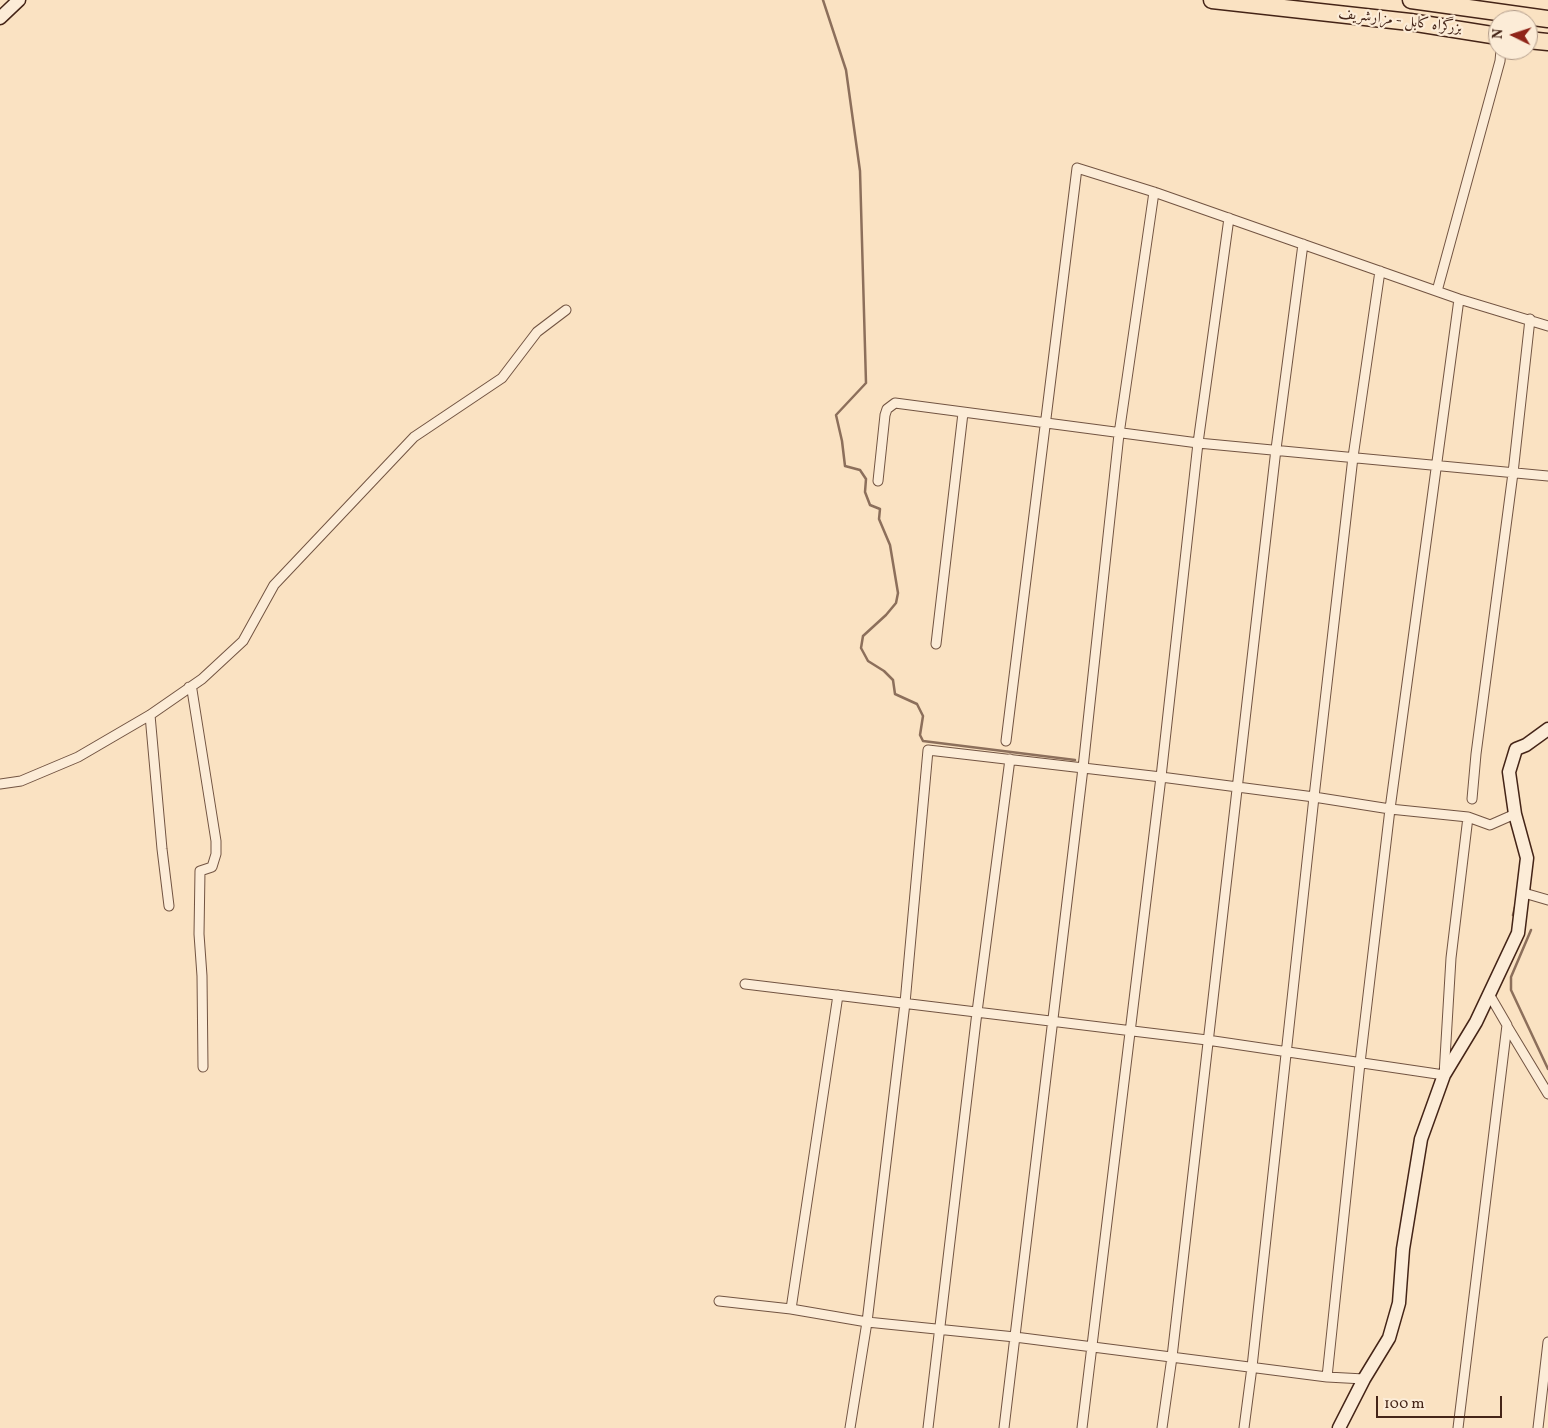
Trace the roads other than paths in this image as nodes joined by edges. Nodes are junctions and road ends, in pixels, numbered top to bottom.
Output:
1 (19, 0) edge
2 (1212, 0) edge
3 (1419, 0) edge
4 (0, 18) edge
5 (1548, 19) edge
6 (1488, 34) edge
7 (1500, 60) edge
8 (1154, 192) junction
9 (1229, 218) junction
10 (1303, 244) junction
11 (1380, 271) junction
12 (1437, 291) junction
13 (1459, 299) junction
14 (566, 310) dead end
15 (1530, 319) junction
16 (1548, 326) edge
17 (963, 412) junction
18 (1045, 422) junction
19 (1118, 434) junction
20 (1198, 443) junction
21 (1276, 450) junction
22 (1353, 458) junction
23 (1436, 465) junction
24 (1513, 473) junction
25 (1548, 476) edge
26 (878, 481) dead end
27 (936, 644) dead end
28 (189, 687) junction
29 (150, 715) junction
30 (1546, 735) edge
31 (1006, 741) dead end
32 (1010, 759) junction
33 (1083, 768) junction
34 (1161, 777) junction
35 (0, 784) edge
36 (1236, 788) junction
37 (1314, 797) junction
38 (1472, 799) dead end
39 (1390, 809) junction
40 (1468, 817) junction
41 (1505, 819) junction
42 (1524, 894) junction
43 (1548, 900) edge
44 (170, 906) dead end
45 (745, 984) dead end
46 (1489, 994) junction
47 (838, 995) junction
48 (905, 1003) junction
49 (977, 1012) junction
50 (1053, 1021) junction
51 (1507, 1025) junction
52 (1130, 1031) junction
53 (1207, 1040) junction
54 (1287, 1051) junction
55 (1360, 1063) junction
56 (203, 1067) dead end
57 (1444, 1075) junction
58 (1548, 1094) edge
59 (719, 1301) dead end
60 (791, 1309) junction
61 (867, 1322) junction
62 (939, 1330) junction
63 (1015, 1337) junction
64 (1548, 1342) edge
65 (1092, 1348) junction
66 (1172, 1357) junction
67 (1252, 1367) junction
68 (1327, 1377) junction
69 (1364, 1380) junction
70 (850, 1428) edge
71 (928, 1428) edge
72 (1004, 1428) edge
73 (1082, 1428) edge
74 (1162, 1428) edge
75 (1244, 1428) edge
76 (1339, 1428) edge
77 (1458, 1428) edge
78 (1538, 1428) edge

1 - 4 street
2 - 6 highway, بزرگراه کابل - مزارشریف
3 - 5 highway, بزرگراه کابل - مزارشریف
7 - 12 street
8 - 9 street
8 - 18 street
8 - 19 street
9 - 10 street
9 - 20 street
10 - 11 street
10 - 21 street
11 - 12 street
11 - 22 street
12 - 13 street
13 - 15 street
13 - 23 street
14 - 28 street
15 - 16 street
15 - 24 street
17 - 18 street
17 - 26 street
17 - 27 street
18 - 19 street
18 - 31 street
19 - 20 street
19 - 33 street
20 - 21 street
20 - 34 street
21 - 22 street
21 - 36 street
22 - 23 street
22 - 37 street
23 - 24 street
23 - 39 street
24 - 25 street
24 - 38 street
28 - 29 street
28 - 56 street
29 - 35 street
29 - 44 street
30 - 41 street
32 - 33 street
32 - 48 street
32 - 49 street
33 - 34 street
33 - 50 street
34 - 36 street
34 - 52 street
36 - 37 street
36 - 53 street
37 - 39 street
37 - 54 street
39 - 40 street
39 - 55 street
40 - 41 street
40 - 57 street
41 - 42 street
42 - 43 street
42 - 46 street
45 - 47 street
46 - 51 street
46 - 57 street
47 - 48 street
47 - 60 street
48 - 49 street
48 - 61 street
49 - 50 street
49 - 62 street
50 - 52 street
50 - 63 street
51 - 58 street
51 - 77 street
52 - 53 street
52 - 65 street
53 - 54 street
53 - 66 street
54 - 55 street
54 - 67 street
55 - 57 street
55 - 68 street
57 - 69 street
59 - 60 street
60 - 61 street
61 - 62 street
61 - 70 street
62 - 63 street
62 - 71 street
63 - 65 street
63 - 72 street
64 - 78 street
65 - 66 street
65 - 73 street
66 - 67 street
66 - 74 street
67 - 68 street
67 - 75 street
68 - 69 street
69 - 76 street

